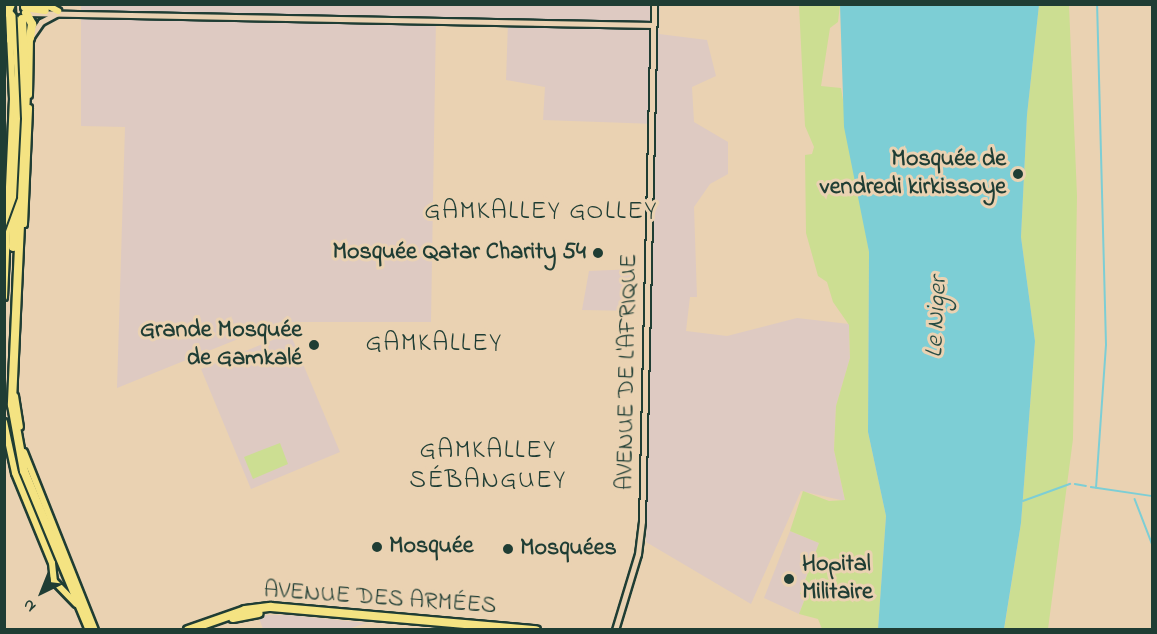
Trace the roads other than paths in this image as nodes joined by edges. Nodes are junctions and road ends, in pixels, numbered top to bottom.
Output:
1 (654, 4) edge
2 (45, 7) edge
3 (17, 10) edge
4 (60, 11) junction
5 (653, 25) junction
6 (30, 38) junction
7 (11, 40) joint
8 (5, 290) edge
9 (4, 297) edge
10 (4, 422) edge
11 (76, 604) junction
12 (85, 630) edge
13 (90, 630) edge
14 (95, 630) edge
15 (188, 630) edge
16 (201, 630) edge
17 (487, 630) edge
18 (536, 630) edge
19 (615, 630) edge

1 - 5 street, AVENUE DE L'AFRIQUE
2 - 3 highway
2 - 4 main road
3 - 6 highway
3 - 7 highway
3 - 11 highway
3 - 13 highway
4 - 5 street
4 - 6 street
5 - 19 street, AVENUE DE L'AFRIQUE
6 - 14 main road
7 - 8 main road
8 - 9 main road
10 - 11 main road
11 - 12 highway
15 - 18 highway, AVENUE DES ARMÉES
16 - 17 highway, AVENUE DES ARMÉES

